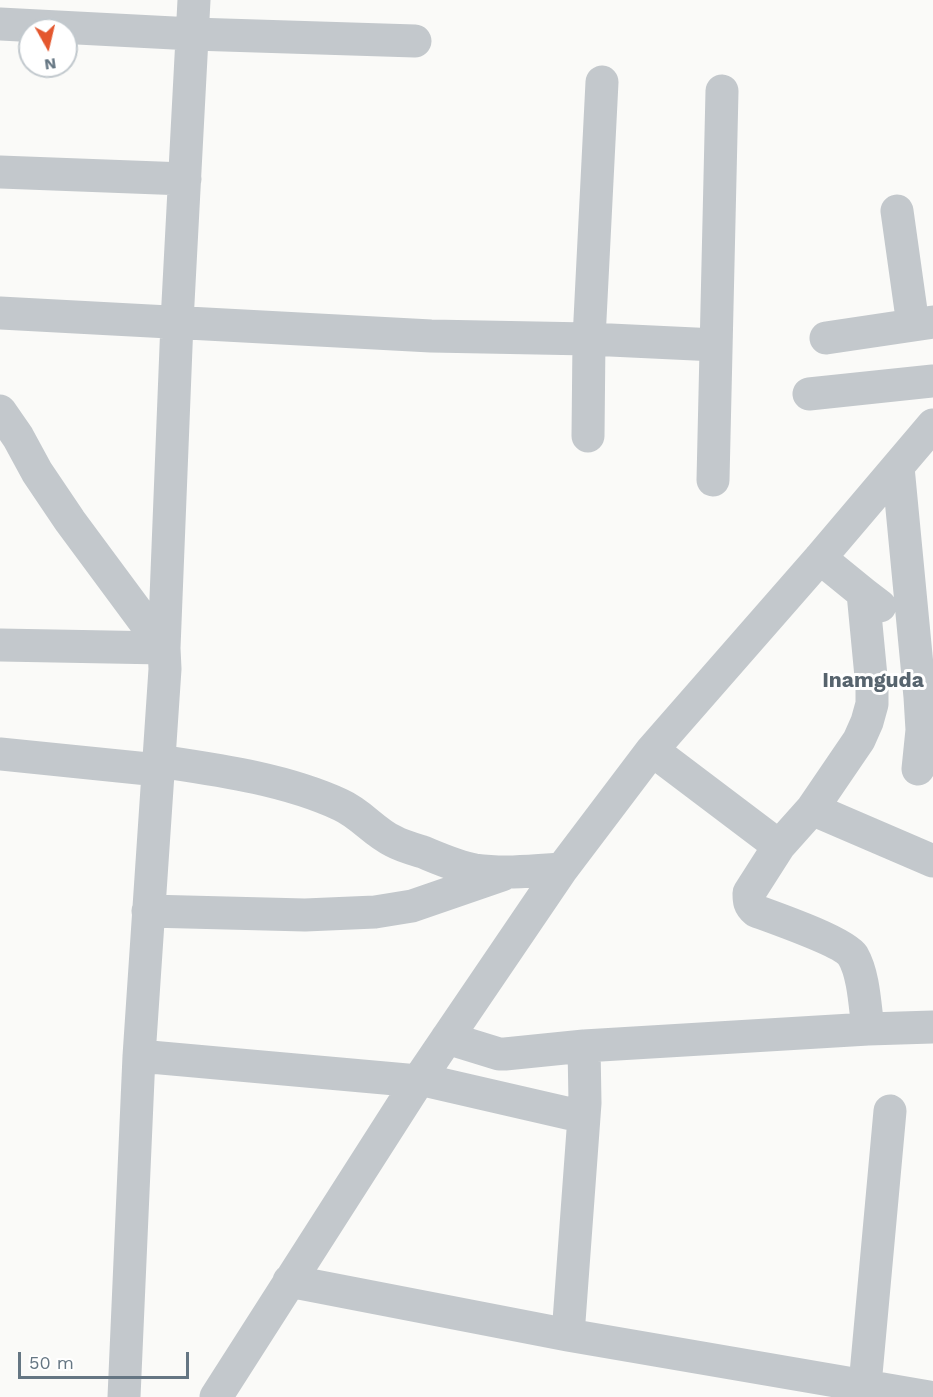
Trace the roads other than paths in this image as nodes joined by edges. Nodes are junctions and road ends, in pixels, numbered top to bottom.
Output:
1 (194, 0) edge
2 (0, 24) edge
3 (193, 34) junction
4 (415, 40) dead end
5 (602, 82) dead end
6 (722, 91) dead end
7 (0, 172) edge
8 (185, 179) junction
9 (897, 212) dead end
10 (0, 314) edge
11 (177, 322) junction
12 (923, 323) edge
13 (826, 338) dead end
14 (589, 339) junction
15 (716, 345) junction
16 (933, 381) edge
17 (809, 394) dead end
18 (0, 411) edge
19 (933, 425) edge
20 (588, 436) dead end
21 (898, 467) junction
22 (713, 480) dead end
23 (820, 558) junction
24 (863, 593) junction
25 (923, 638) edge
26 (0, 645) edge
27 (164, 670) junction
28 (652, 750) junction
29 (0, 754) edge
30 (158, 765) junction
31 (918, 769) dead end
32 (812, 809) junction
33 (779, 846) junction
34 (933, 861) edge
35 (562, 869) junction
36 (509, 873) junction
37 (148, 911) junction
38 (933, 1027) edge
39 (868, 1029) junction
40 (447, 1038) junction
41 (584, 1046) junction
42 (139, 1056) junction
43 (419, 1080) junction
44 (890, 1111) dead end
45 (584, 1117) junction
46 (290, 1281) junction
47 (568, 1335) junction
48 (865, 1386) junction
49 (124, 1397) edge
50 (216, 1397) edge
51 (929, 1397) edge

1 - 3 street
2 - 3 street
3 - 4 street
3 - 8 street
5 - 14 street
6 - 15 street
7 - 8 street
8 - 11 street
9 - 12 street
10 - 11 street
11 - 14 street
11 - 27 street
12 - 13 street
14 - 15 street
14 - 20 street
15 - 22 street
16 - 17 street
18 - 27 street
19 - 21 street
21 - 23 street
21 - 25 street
23 - 24 street
23 - 28 street
24 - 25 street
24 - 32 street
25 - 31 street
26 - 27 street
27 - 30 street
28 - 33 street
28 - 35 street
29 - 30 street
30 - 36 street
30 - 37 street
32 - 33 street
32 - 34 street
33 - 39 street
35 - 36 street
35 - 40 street
36 - 37 street
37 - 42 street
38 - 39 street
39 - 41 street
40 - 41 street
40 - 43 street
41 - 45 street
42 - 43 street
42 - 49 street
43 - 45 street
43 - 46 street
44 - 48 street
45 - 47 street
46 - 47 street
46 - 50 street
47 - 48 street
48 - 51 street

